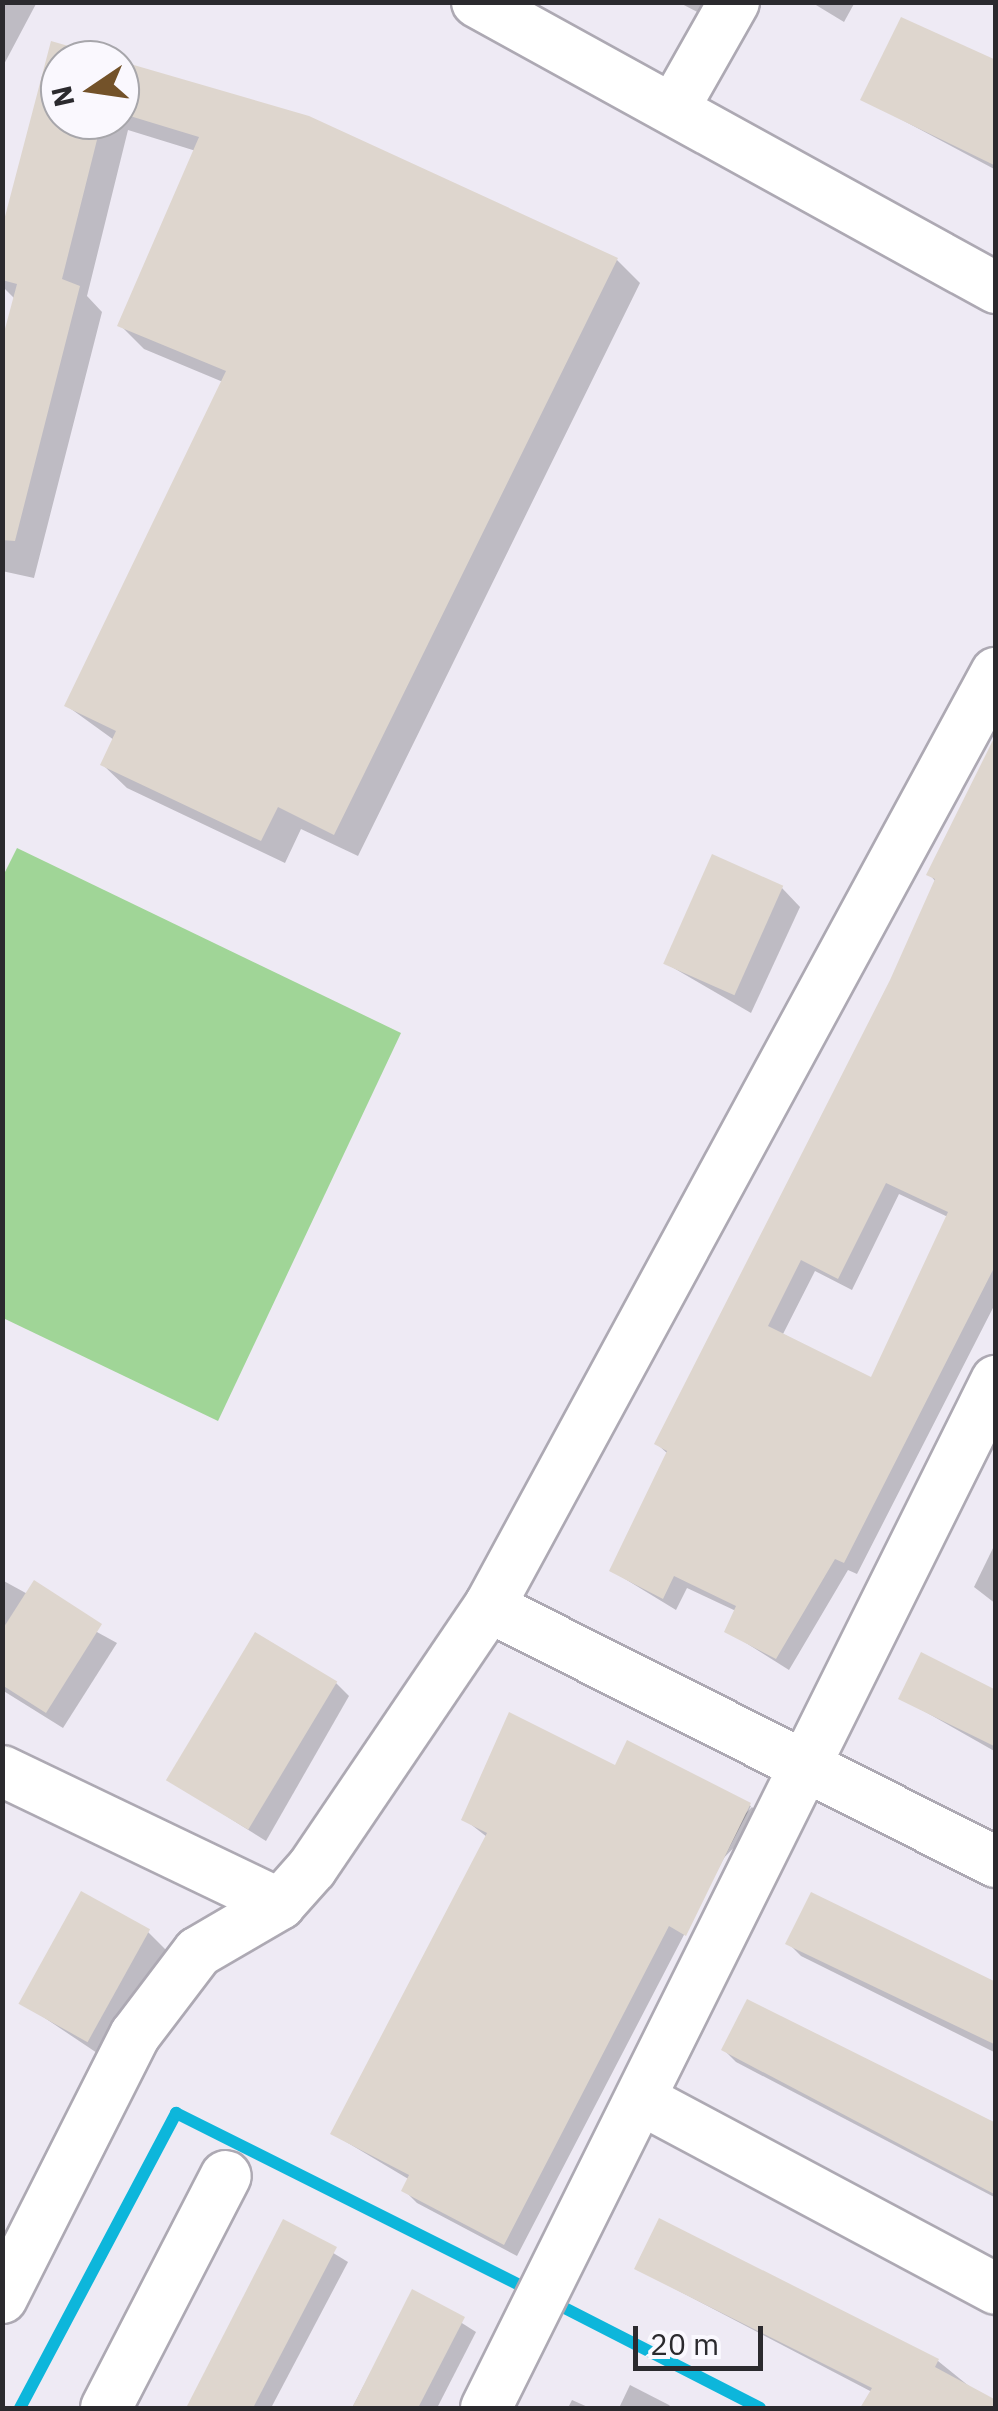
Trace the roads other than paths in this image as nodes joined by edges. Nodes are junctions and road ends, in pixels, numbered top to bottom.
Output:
1 (477, 2) edge
2 (734, 2) edge
3 (674, 108) junction
4 (996, 288) edge
5 (996, 673) edge
6 (996, 1380) edge
7 (981, 1445) edge
8 (488, 1607) junction
9 (2, 1771) edge
10 (808, 1771) junction
11 (996, 1862) edge
12 (280, 1904) junction
13 (644, 2101) junction
14 (226, 2176) dead end
15 (996, 2289) edge
16 (2, 2298) edge
17 (106, 2408) edge
18 (486, 2408) edge

1 - 3 street
2 - 3 street
3 - 4 street
5 - 8 street
6 - 7 street
7 - 10 street
8 - 10 street
8 - 12 street
9 - 12 street
10 - 11 street
10 - 13 street
12 - 16 street
13 - 15 street
13 - 18 street
14 - 17 street

